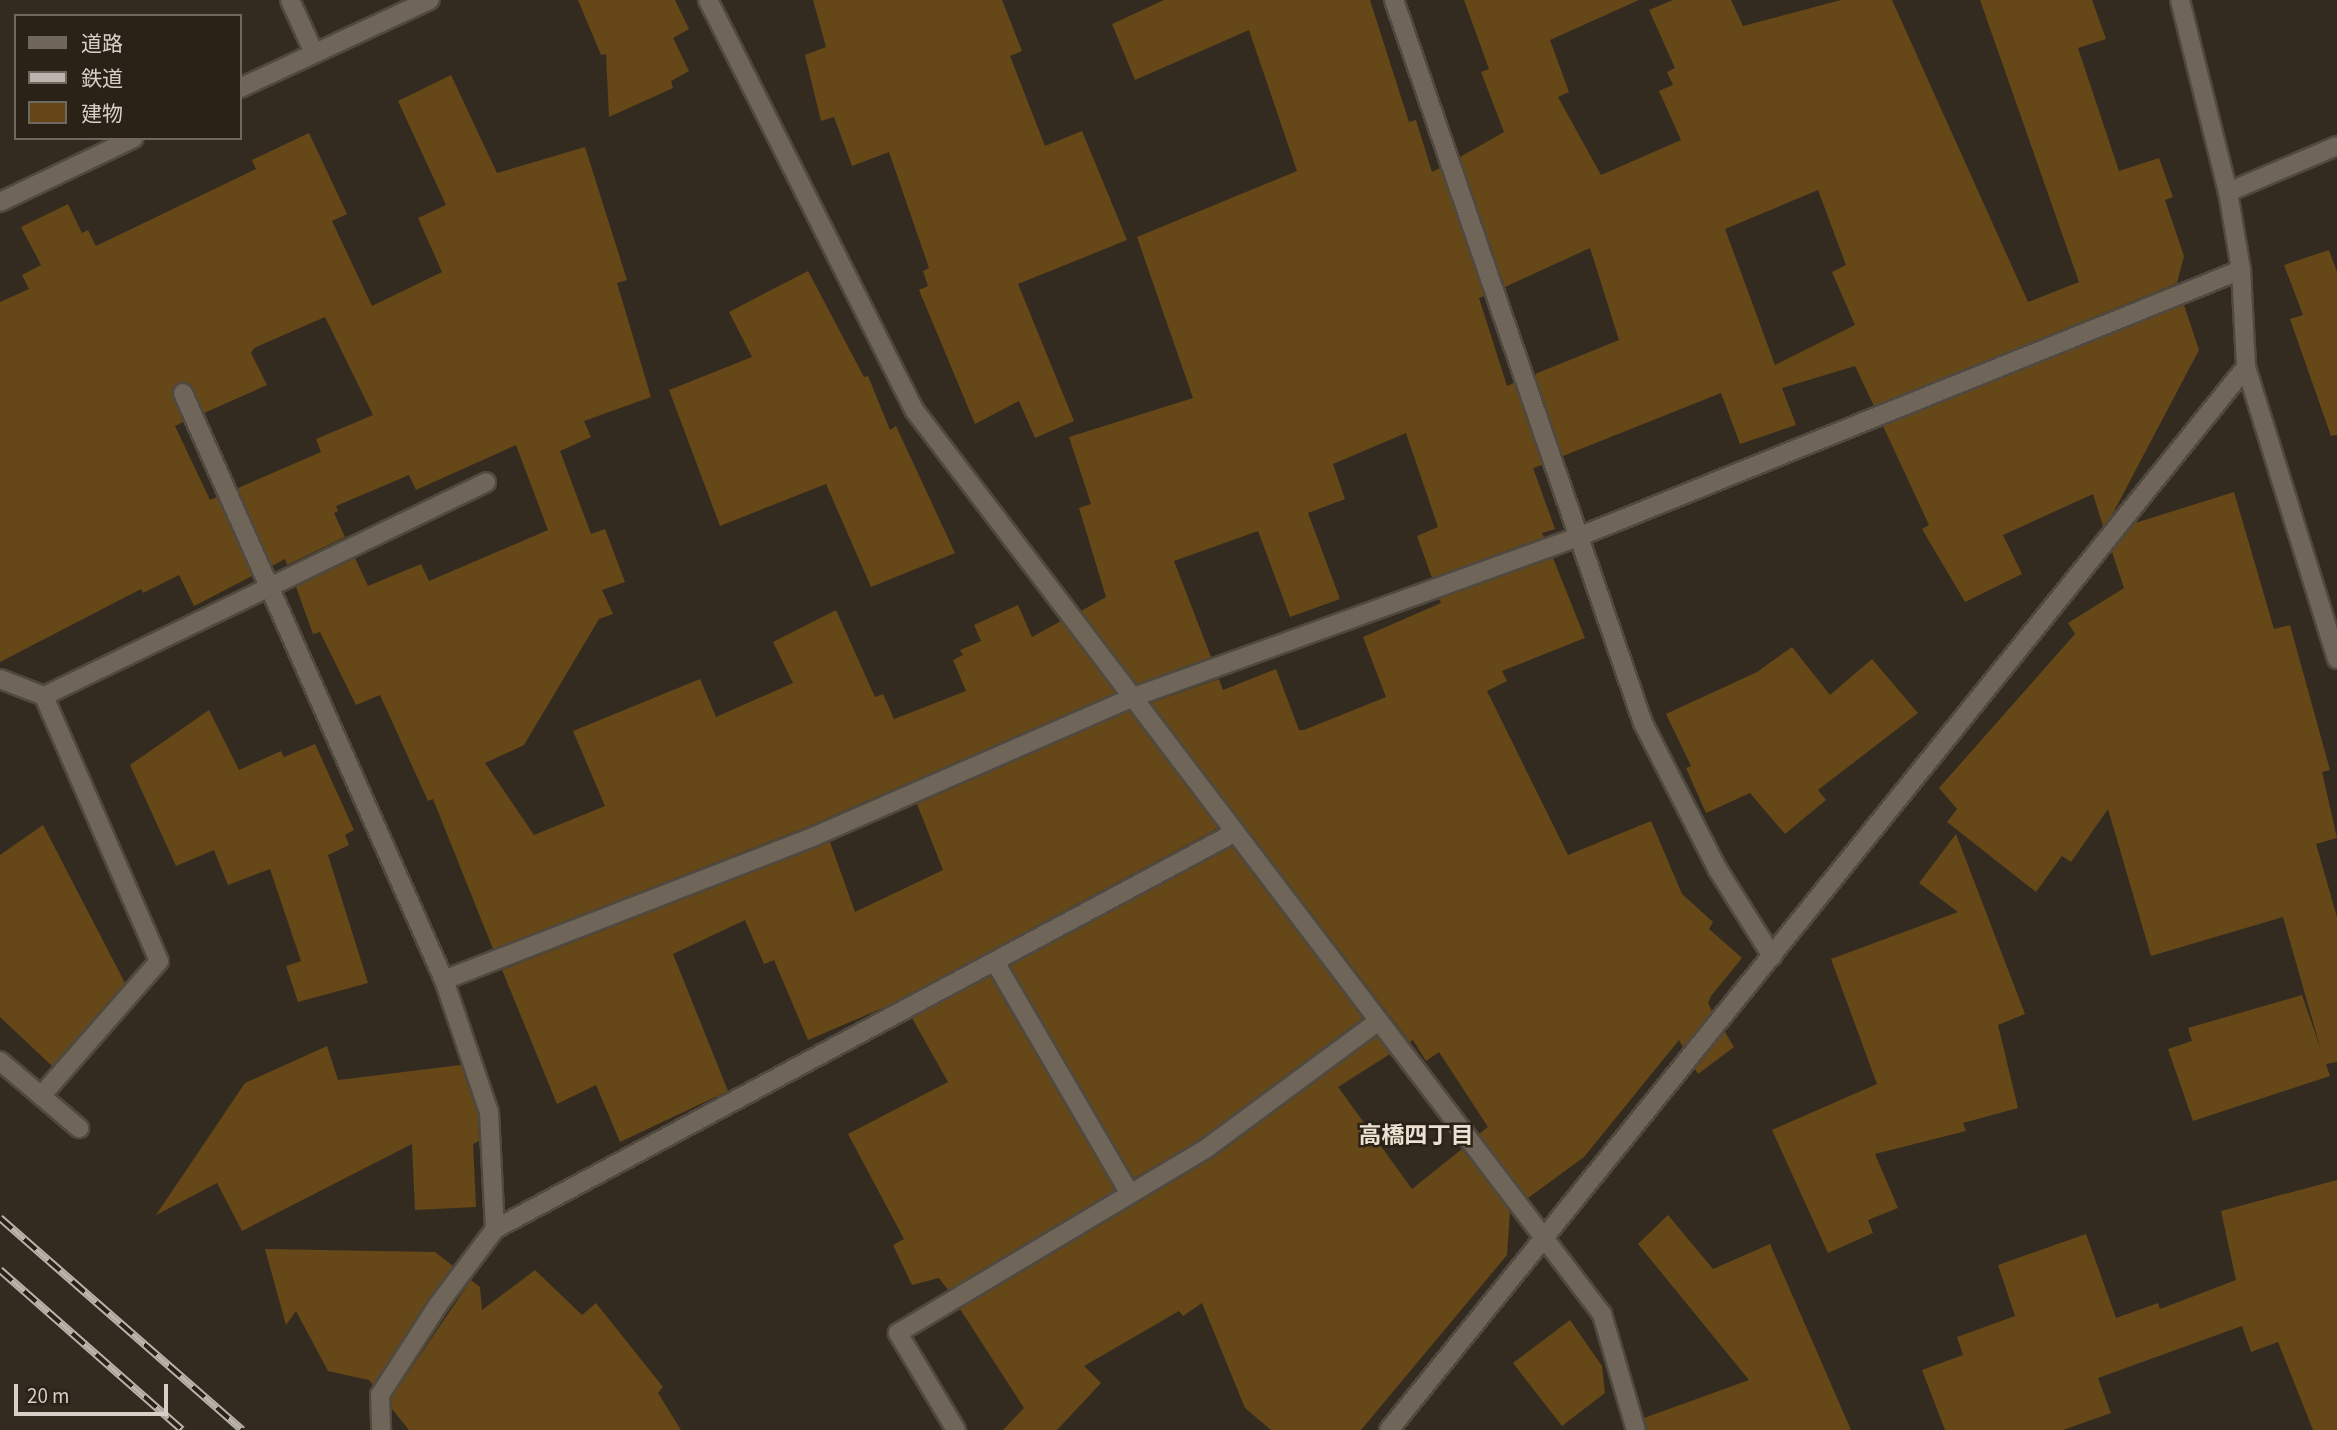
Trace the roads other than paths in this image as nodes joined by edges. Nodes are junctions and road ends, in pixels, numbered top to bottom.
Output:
1 (290, 0) edge
2 (430, 0) edge
3 (708, 0) edge
4 (1394, 0) edge
5 (2180, 0) edge
6 (314, 53) junction
7 (242, 87) edge
8 (130, 140) edge
9 (2337, 146) edge
10 (2228, 192) junction
11 (0, 202) edge
12 (2241, 270) junction
13 (2246, 367) junction
14 (183, 393) dead end
15 (486, 482) dead end
16 (1578, 537) junction
17 (271, 586) junction
18 (2337, 659) edge
19 (0, 679) edge
20 (44, 696) junction
21 (1132, 698) junction
22 (1234, 833) junction
23 (1772, 956) junction
24 (995, 962) junction
25 (444, 980) junction
26 (1377, 1021) junction
27 (0, 1060) edge
28 (41, 1096) junction
29 (79, 1128) dead end
30 (1130, 1194) junction
31 (495, 1229) junction
32 (1541, 1237) junction
33 (381, 1430) edge
34 (956, 1430) edge
35 (1389, 1430) edge
36 (1636, 1430) edge

1 - 6 street
2 - 6 street
3 - 21 street
4 - 16 street
5 - 10 street
6 - 7 street
8 - 11 street
9 - 10 street
10 - 12 street
12 - 13 street
12 - 16 street
13 - 18 street
13 - 23 street
14 - 17 street
15 - 17 street
16 - 21 street
16 - 23 street
17 - 20 street
17 - 25 street
19 - 20 street
20 - 28 street
21 - 22 street
21 - 25 street
22 - 24 street
22 - 26 street
23 - 32 street
24 - 30 street
24 - 31 street
25 - 31 street
26 - 30 street
26 - 32 street
27 - 28 street
28 - 29 street
30 - 34 street
31 - 33 street
32 - 35 street
32 - 36 street

